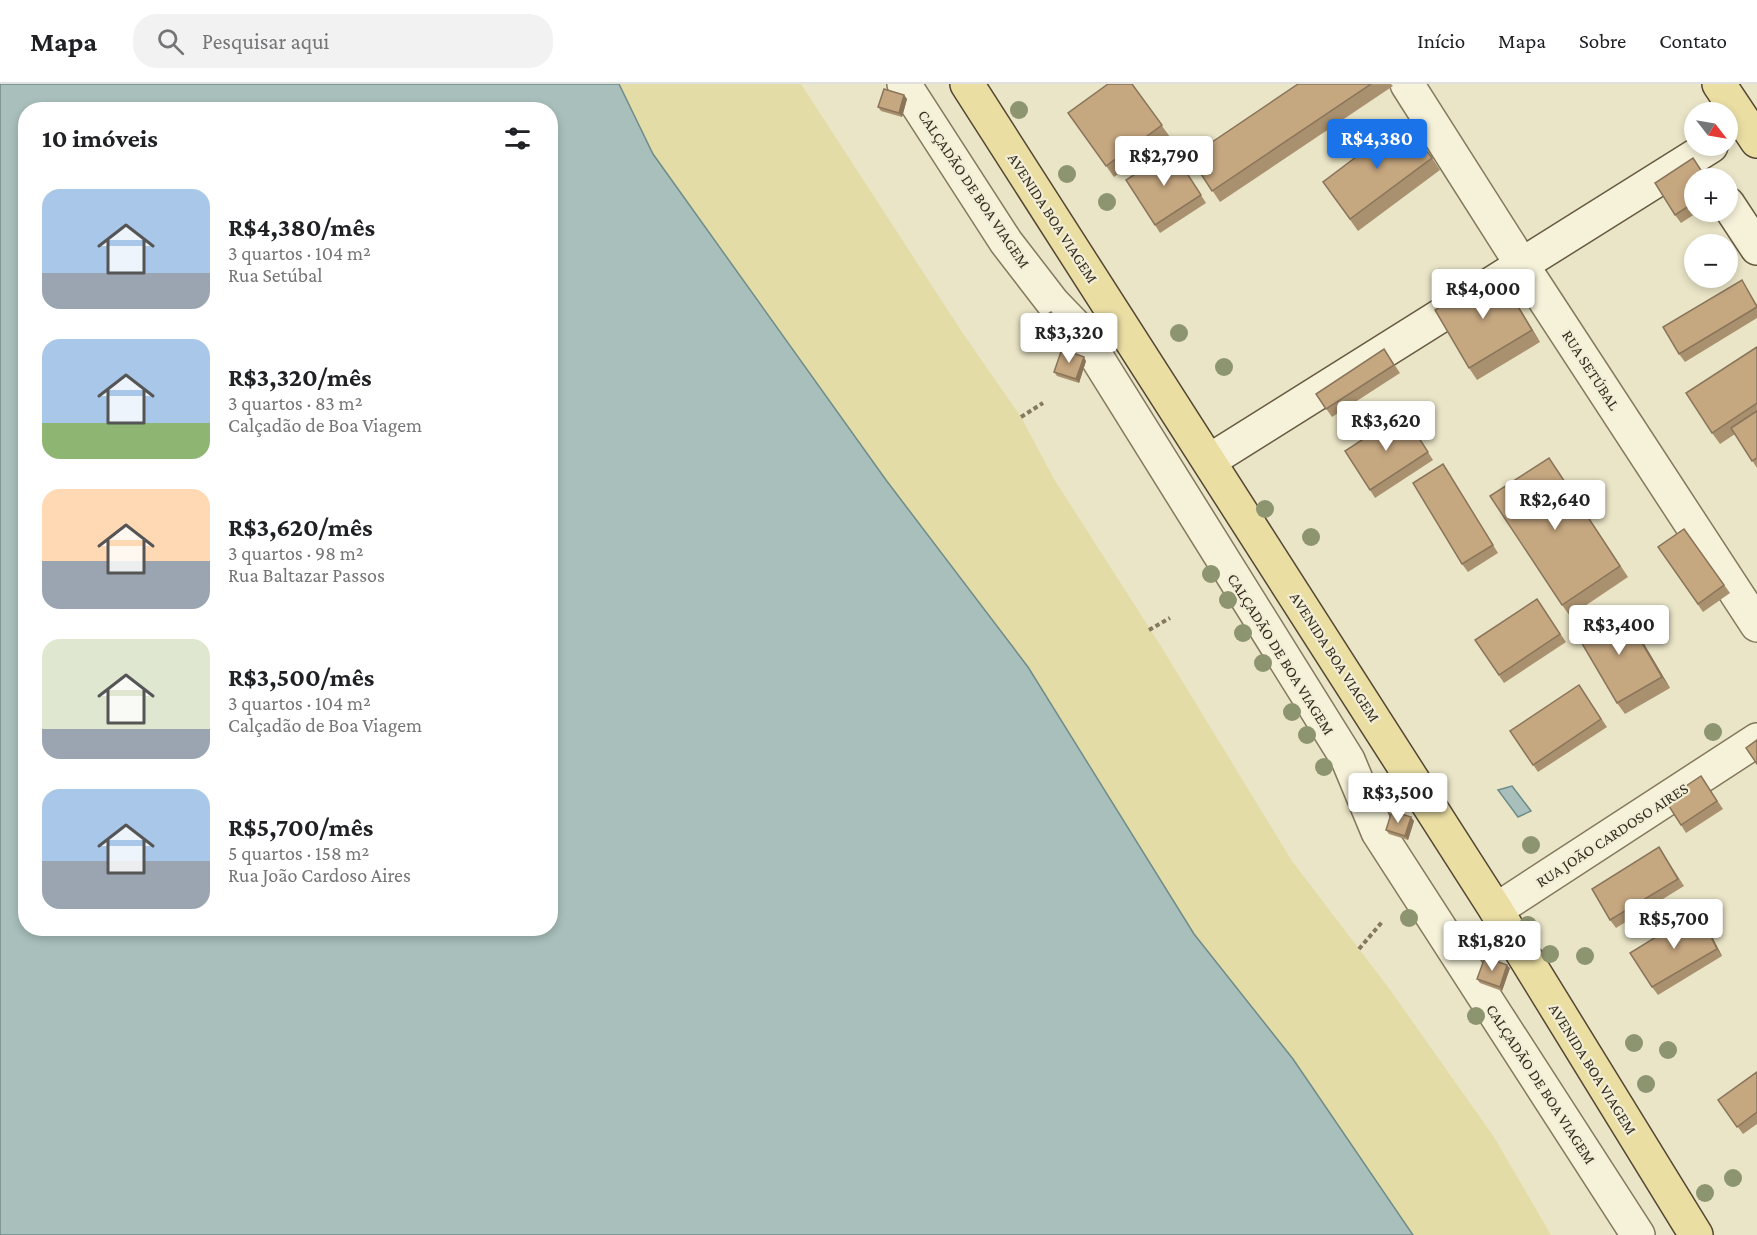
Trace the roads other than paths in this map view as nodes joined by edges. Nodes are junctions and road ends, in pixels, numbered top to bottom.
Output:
1 (904, 84) edge
2 (967, 84) edge
3 (1407, 84) edge
4 (1719, 84) edge
5 (1747, 129) edge
6 (1706, 160) edge
7 (1738, 219) edge
8 (1757, 248) edge
9 (1522, 265) junction
10 (1209, 460) junction
11 (1757, 625) edge
12 (1757, 740) edge
13 (1496, 910) junction
14 (1638, 1235) edge
15 (1696, 1235) edge

1 - 14 street, CALÇADÃO DE BOA VIAGEM
2 - 10 main road, AVENIDA BOA VIAGEM
3 - 9 street, RUA SETÚBAL
4 - 5 main road
6 - 9 street
7 - 8 street
9 - 10 street
9 - 11 street, RUA SETÚBAL
10 - 13 main road, AVENIDA BOA VIAGEM
12 - 13 street, RUA JOÃO CARDOSO AIRES
13 - 15 main road, AVENIDA BOA VIAGEM

